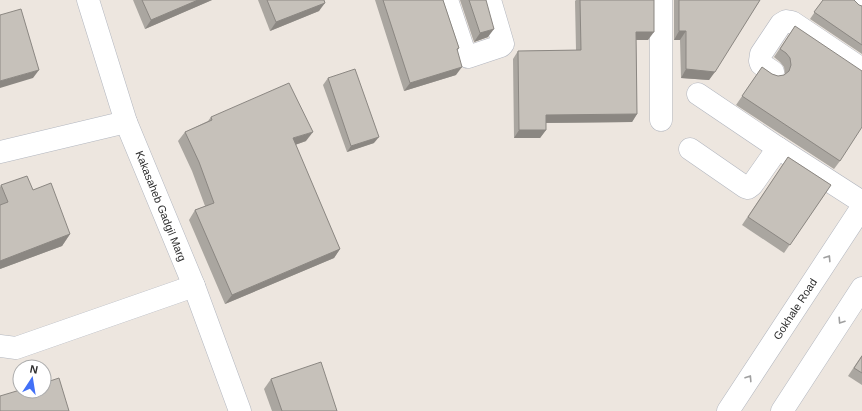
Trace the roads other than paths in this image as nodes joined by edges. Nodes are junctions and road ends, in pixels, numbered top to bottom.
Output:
1 (88, 0) edge
2 (447, 0) edge
3 (490, 0) edge
4 (660, 0) edge
5 (862, 69) edge
6 (773, 72) dead end
7 (698, 94) dead end
8 (661, 120) dead end
9 (126, 122) junction
10 (778, 148) junction
11 (690, 149) dead end
12 (0, 152) edge
13 (862, 202) edge
14 (862, 207) edge
15 (194, 286) junction
16 (862, 288) edge
17 (0, 346) edge
18 (240, 411) edge
19 (728, 411) edge
20 (782, 411) edge

1 - 9 street, Kakasaheb Gadgil Marg
2 - 3 street
4 - 8 street
5 - 6 street
7 - 10 street
9 - 12 street
9 - 15 street, Kakasaheb Gadgil Marg
10 - 11 street
10 - 13 street
19 -> 14 street, Gokhale Road
15 - 17 street
15 - 18 street, Kakasaheb Gadgil Marg
16 -> 20 street

